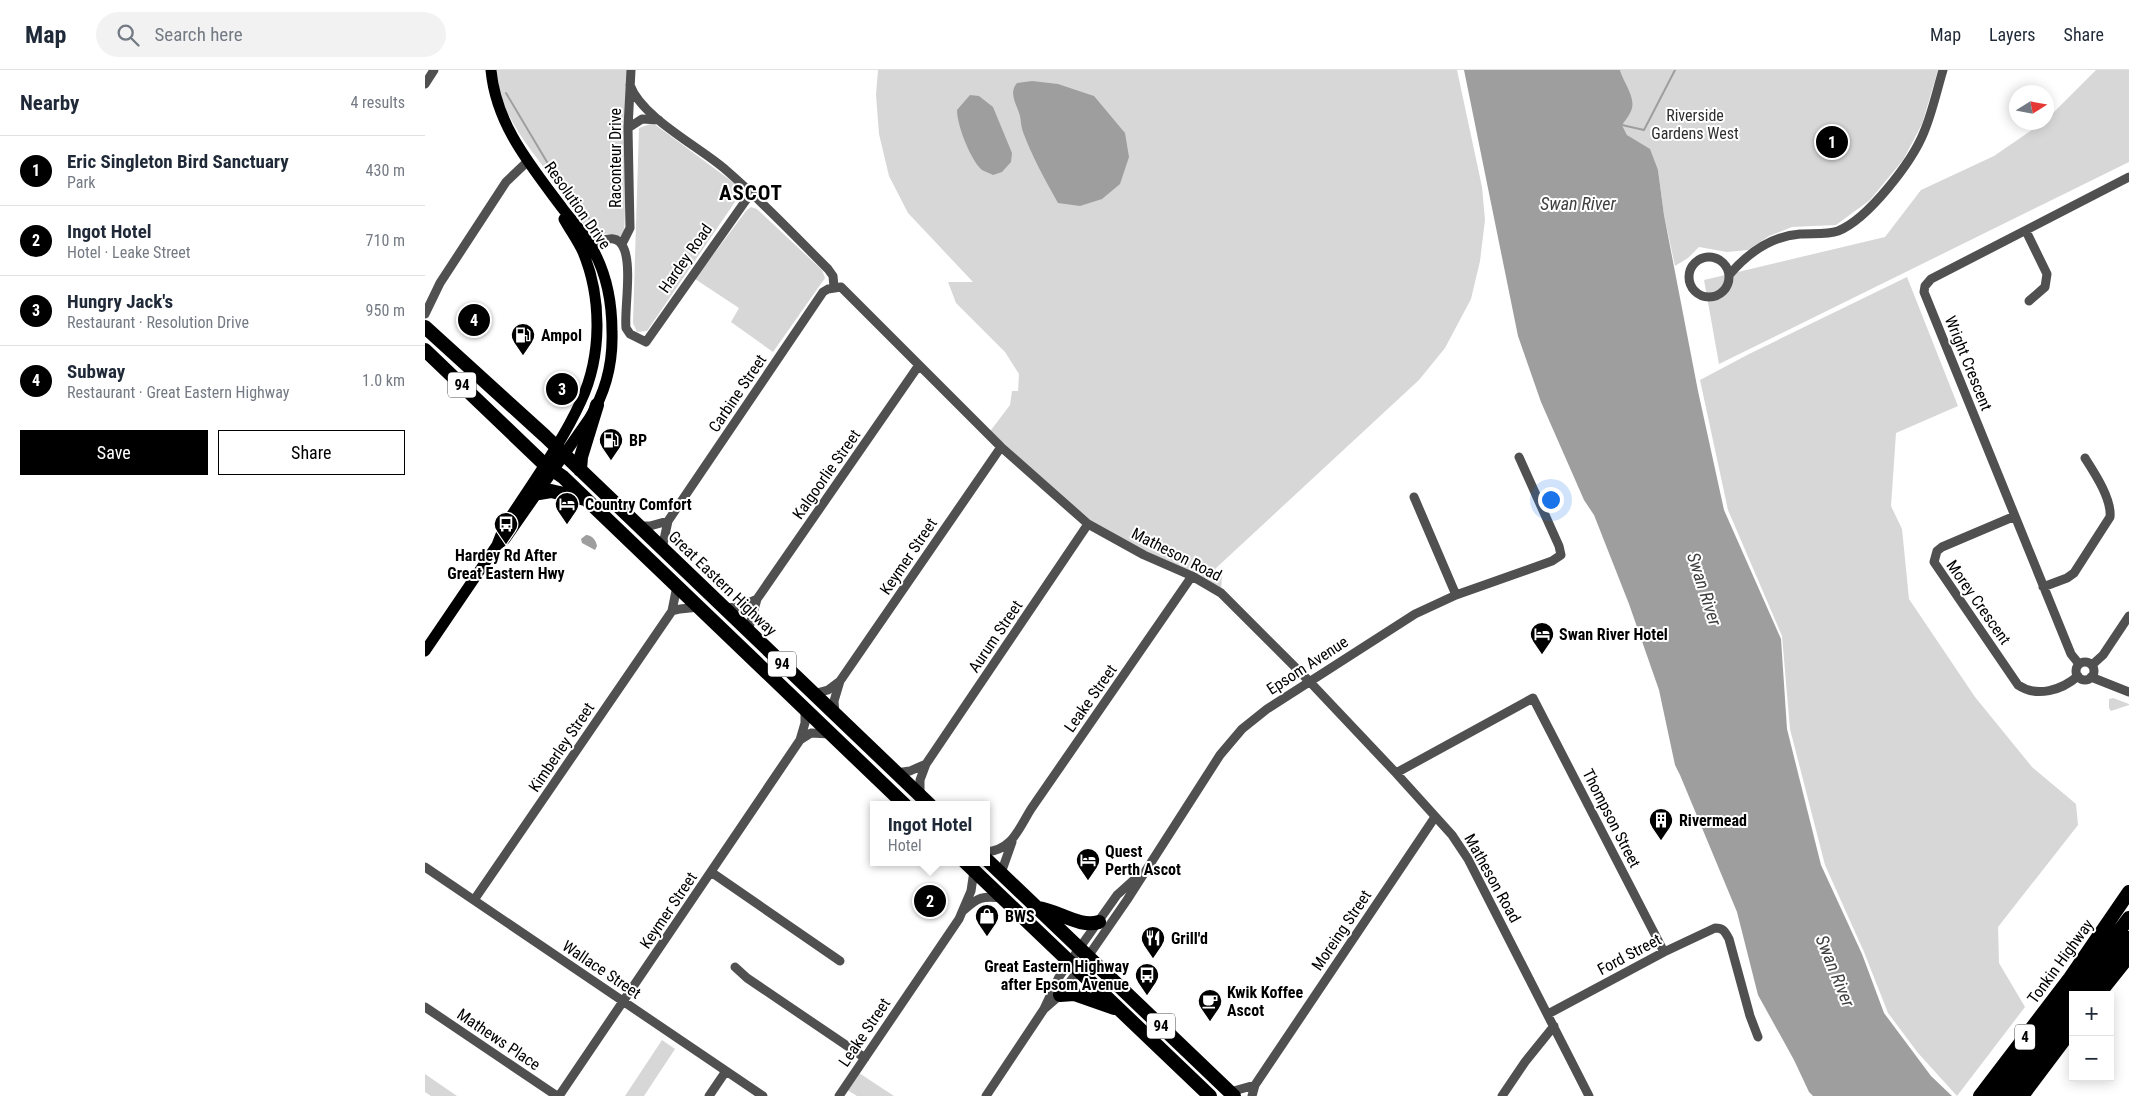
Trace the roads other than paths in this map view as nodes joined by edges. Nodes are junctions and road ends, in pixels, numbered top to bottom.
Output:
1 (434, 70) edge
2 (484, 70) edge
3 (491, 70) edge
4 (631, 70) edge
5 (1943, 70) edge
6 (425, 84) edge
7 (630, 85) junction
8 (659, 120) junction
9 (628, 128) junction
10 (525, 163) junction
11 (2129, 177) edge
12 (751, 193) junction
13 (2026, 231) junction
14 (622, 244) junction
15 (587, 249) junction
16 (1729, 275) junction
17 (440, 283) junction
18 (834, 287) junction
19 (425, 296) edge
20 (2029, 301) dead end
21 (425, 314) edge
22 (425, 327) edge
23 (425, 350) edge
24 (919, 365) junction
25 (597, 405) junction
26 (1001, 447) junction
27 (560, 450) junction
28 (1519, 457) dead end
29 (2085, 458) dead end
30 (549, 467) junction
31 (580, 470) junction
32 (539, 492) junction
33 (1414, 497) dead end
34 (586, 500) junction
35 (2015, 516) junction
36 (668, 521) junction
37 (1088, 524) junction
38 (639, 526) junction
39 (497, 545) junction
40 (662, 549) junction
41 (1192, 576) junction
42 (677, 586) junction
43 (2043, 587) junction
44 (1457, 595) junction
45 (757, 600) junction
46 (699, 607) junction
47 (723, 608) junction
48 (672, 611) junction
49 (2129, 616) edge
50 (748, 631) junction
51 (425, 651) edge
52 (2079, 664) junction
53 (2092, 665) junction
54 (2078, 676) junction
55 (2091, 678) junction
56 (840, 681) junction
57 (1309, 682) junction
58 (2129, 692) edge
59 (813, 694) junction
60 (805, 709) junction
61 (836, 715) junction
62 (830, 734) junction
63 (800, 740) junction
64 (926, 764) junction
65 (896, 773) junction
66 (1396, 774) junction
67 (925, 800) edge
68 (901, 801) edge
69 (1435, 817) junction
70 (1013, 839) junction
71 (990, 851) edge
72 (990, 863) edge
73 (969, 866) edge
74 (425, 867) edge
75 (711, 872) junction
76 (1001, 873) junction
77 (1142, 874) junction
78 (2129, 892) edge
79 (1003, 898) junction
80 (474, 900) junction
81 (1038, 908) junction
82 (964, 910) junction
83 (2129, 918) edge
84 (1099, 922) junction
85 (2129, 938) edge
86 (1664, 952) junction
87 (1084, 953) junction
88 (2129, 956) edge
89 (840, 960) dead end
90 (735, 967) dead end
91 (1074, 967) junction
92 (2092, 991) edge
93 (2093, 991) edge
94 (1060, 994) junction
95 (623, 1001) junction
96 (425, 1007) edge
97 (1044, 1009) junction
98 (1120, 1010) junction
99 (1548, 1014) junction
100 (2069, 1015) edge
101 (1553, 1026) junction
102 (2069, 1033) edge
103 (1758, 1037) dead end
104 (865, 1058) junction
105 (726, 1071) junction
106 (1255, 1085) junction
107 (1232, 1094) edge
108 (558, 1096) edge
109 (709, 1096) edge
110 (763, 1096) edge
111 (839, 1096) edge
112 (986, 1096) edge
113 (1210, 1096) edge
114 (1252, 1096) edge
115 (1502, 1096) edge
116 (1589, 1096) edge
117 (1980, 1096) edge
118 (1993, 1096) edge
119 (2008, 1096) edge
120 (2022, 1096) edge

1 - 6 street
2 - 10 main road, Resolution Drive
3 - 10 main road, Resolution Drive
4 - 7 street, Raconteur Drive
5 - 16 street
7 - 8 street
7 - 9 street, Raconteur Drive
8 - 9 street
8 - 12 street
9 - 14 street, Raconteur Drive
10 - 15 main road, Resolution Drive
10 - 17 street
11 - 13 street, Wright Crescent
12 - 14 street, Hardey Road
12 - 18 street
13 - 20 street
13 - 35 street, Wright Crescent
14 - 15 street
15 - 25 main road, Resolution Drive
15 - 27 main road, Resolution Drive
16 - 16 street
17 - 19 street
17 - 21 street
18 - 24 street, Matheson Road
18 - 36 street, Carbine Street
22 - 27 highway, Great Eastern Highway / 94
23 - 30 highway, Great Eastern Highway / 94
24 - 26 street, Matheson Road
24 - 45 street, Kalgoorlie Street
25 - 27 main road, Resolution Drive
25 - 31 highway
26 - 37 street, Matheson Road
26 - 56 street, Keymer Street
27 - 30 main road, Resolution Drive
27 - 31 highway, Great Eastern Highway / 94
28 - 44 street, Epsom Avenue
29 - 43 street
30 - 32 main road
30 - 34 highway, Great Eastern Highway / 94
30 - 39 main road
31 - 38 highway, Great Eastern Highway / 94
32 - 34 highway
32 - 39 main road
33 - 44 street
34 - 42 highway, Great Eastern Highway / 94
35 - 43 street, Wright Crescent
35 - 54 street, Morey Crescent
36 - 38 street
36 - 40 street, Carbine Street
37 - 41 street, Matheson Road
37 - 64 street, Aurum Street
38 - 40 highway, Great Eastern Highway / 94
39 - 51 main road
40 - 47 highway, Great Eastern Highway / 94
41 - 57 street, Matheson Road
41 - 70 street, Leake Street
42 - 46 highway, Great Eastern Highway / 94
42 - 48 street, Kimberley Street
43 - 52 street, Wright Crescent
44 - 57 street, Epsom Avenue
45 - 47 street
45 - 50 street, Kalgoorlie Street
46 - 48 street
46 - 60 highway, Great Eastern Highway / 94
47 - 50 highway, Great Eastern Highway / 94
48 - 80 street, Kimberley Street
49 - 53 street
50 - 59 highway, Great Eastern Highway / 94
52 - 53 street
52 - 54 street
53 - 55 street
54 - 55 street
55 - 58 street
56 - 59 street, Keymer Street
56 - 61 street, Keymer Street
57 - 66 street, Matheson Road
57 - 77 street, Epsom Avenue
59 - 61 highway, Great Eastern Highway / 94
60 - 62 highway, Great Eastern Highway / 94
60 - 63 street, Keymer Street
61 - 65 highway, Great Eastern Highway / 94
62 - 63 street
62 - 68 highway, Great Eastern Highway / 94
63 - 75 street, Keymer Street
64 - 65 street
64 - 67 street, Aurum Street
65 - 67 highway, Great Eastern Highway / 94
66 - 69 street, Matheson Road
66 - 86 street, Thompson Street
69 - 99 street, Matheson Road
69 - 106 street, Moreing Street
70 - 71 street, Leake Street
70 - 76 street, Leake Street
72 - 76 highway, 94
73 - 79 highway, 94
73 - 82 street, Leake Street
74 - 80 street, Wallace Street
75 - 89 street
75 - 95 street, Keymer Street
76 - 81 highway, 94
77 - 84 street, Epsom Avenue
77 - 87 street, Epsom Avenue
78 - 117 highway, Tonkin Highway / 4
79 - 82 street, Leake Street
79 - 91 highway, 94
80 - 95 street, Wallace Street
81 - 84 highway
81 - 87 highway, 94
82 - 104 street, Leake Street
83 - 118 highway, Tonkin Highway
84 - 87 street, Epsom Avenue
85 - 92 highway
86 - 99 street, Ford Street
86 - 103 street, Ford Street
87 - 91 street, Epsom Avenue
87 - 107 highway, 94
88 - 93 highway
90 - 104 street
91 - 94 street, Epsom Avenue
91 - 97 street, Epsom Avenue
91 - 98 highway, 94
94 - 97 street, Epsom Avenue
94 - 98 highway
95 - 105 street, Wallace Street
95 - 108 street, Keymer Street
96 - 108 street, Mathews Place
97 - 112 street, Epsom Avenue
98 - 113 highway, 94
99 - 101 street, Matheson Road
100 - 119 highway, 4
101 - 115 street
101 - 116 street, Matheson Road
102 - 120 highway
104 - 111 street, Leake Street
105 - 109 street
105 - 110 street, Wallace Street
106 - 107 street
106 - 114 street, Moreing Street

